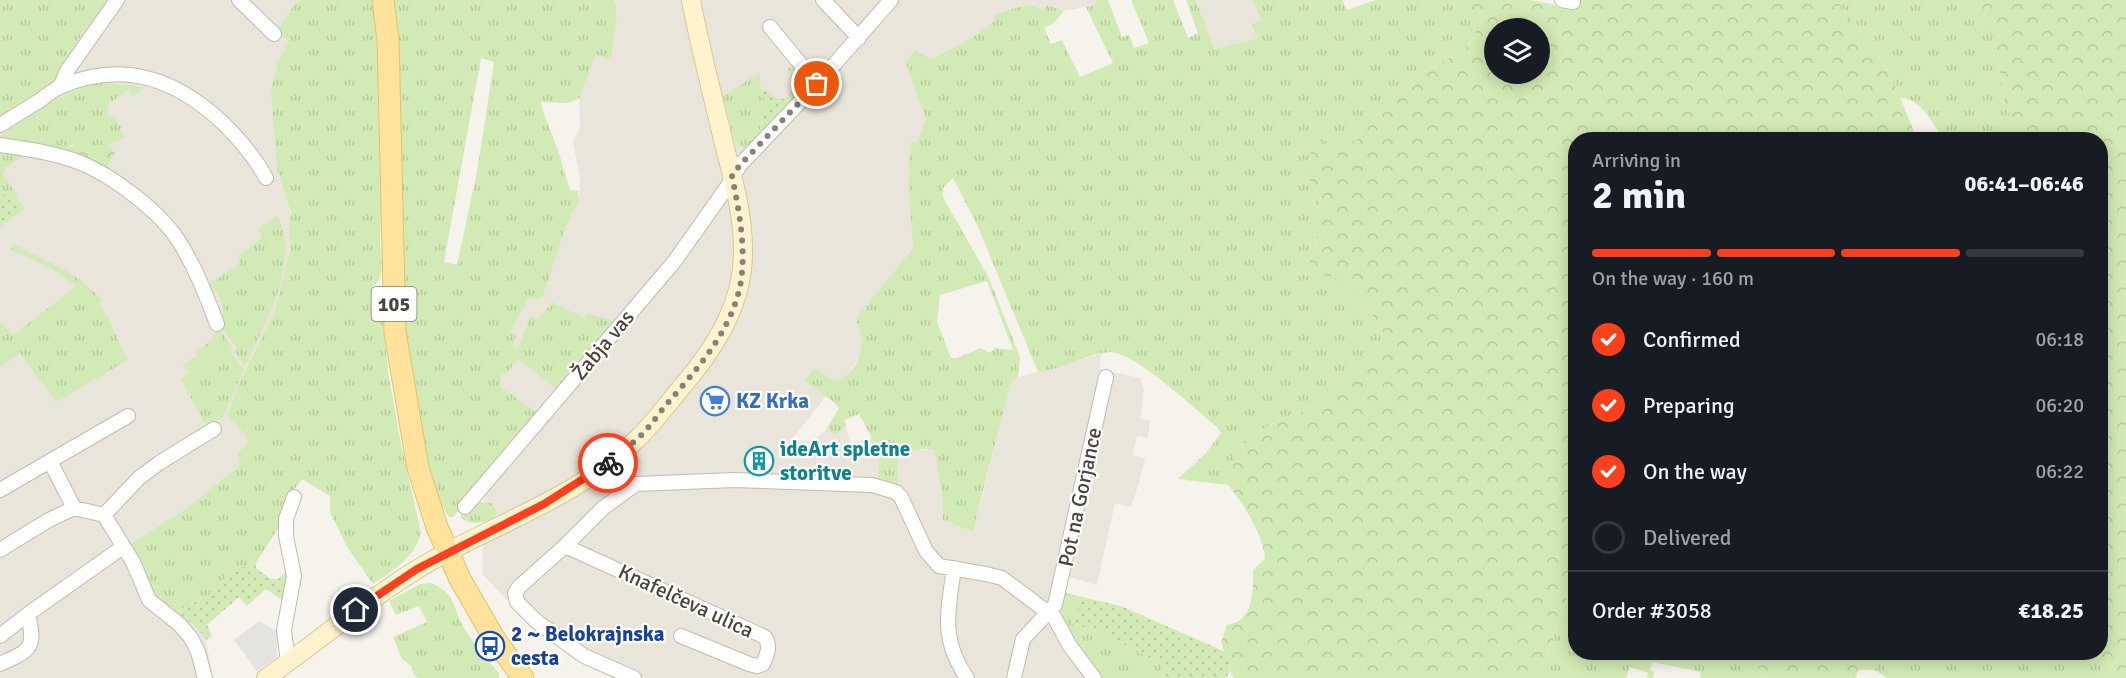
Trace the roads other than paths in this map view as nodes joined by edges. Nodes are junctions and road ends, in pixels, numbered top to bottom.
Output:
1 (117, 0) edge
2 (239, 0) edge
3 (383, 0) edge
4 (691, 0) edge
5 (823, 0) edge
6 (891, 0) edge
7 (770, 27) dead end
8 (274, 34) dead end
9 (859, 38) junction
10 (817, 84) junction
11 (60, 87) junction
12 (0, 125) edge
13 (0, 145) edge
14 (732, 176) junction
15 (266, 178) dead end
16 (217, 324) dead end
17 (1106, 377) dead end
18 (128, 416) dead end
19 (214, 429) dead end
20 (51, 463) junction
21 (0, 490) edge
22 (294, 497) dead end
23 (465, 507) dead end
24 (74, 508) junction
25 (105, 515) junction
26 (565, 546) junction
27 (123, 547) junction
28 (0, 550) edge
29 (448, 552) junction
30 (954, 568) junction
31 (28, 614) junction
32 (1048, 614) junction
33 (0, 636) edge
34 (681, 636) dead end
35 (288, 662) junction
36 (0, 664) edge
37 (205, 678) edge
38 (266, 678) edge
39 (523, 678) edge
40 (634, 678) edge
41 (967, 678) edge
42 (1014, 678) edge
43 (1094, 678) edge

1 - 11 street
2 - 8 street
3 - 29 main road, 105
4 - 14 main road
5 - 9 street
6 - 9 street, Žabja vas
7 - 10 street
9 - 10 street, Žabja vas
10 - 14 street, Žabja vas
11 - 12 street
11 - 15 street
13 - 16 street
14 - 23 street, Žabja vas
14 - 29 main road
17 - 32 street, Pot na Gorjance
18 - 20 street
19 - 25 street
20 - 21 street
20 - 24 street
22 - 35 street
24 - 25 street
24 - 28 street
25 - 27 street
26 - 30 street
26 - 34 street, Knafelčeva ulica
26 - 40 street
27 - 31 street
27 - 37 street
29 - 35 main road
29 - 39 main road, 105
30 - 32 street
30 - 41 street
31 - 33 street
31 - 36 street
32 - 42 street
32 - 43 street
35 - 38 main road

